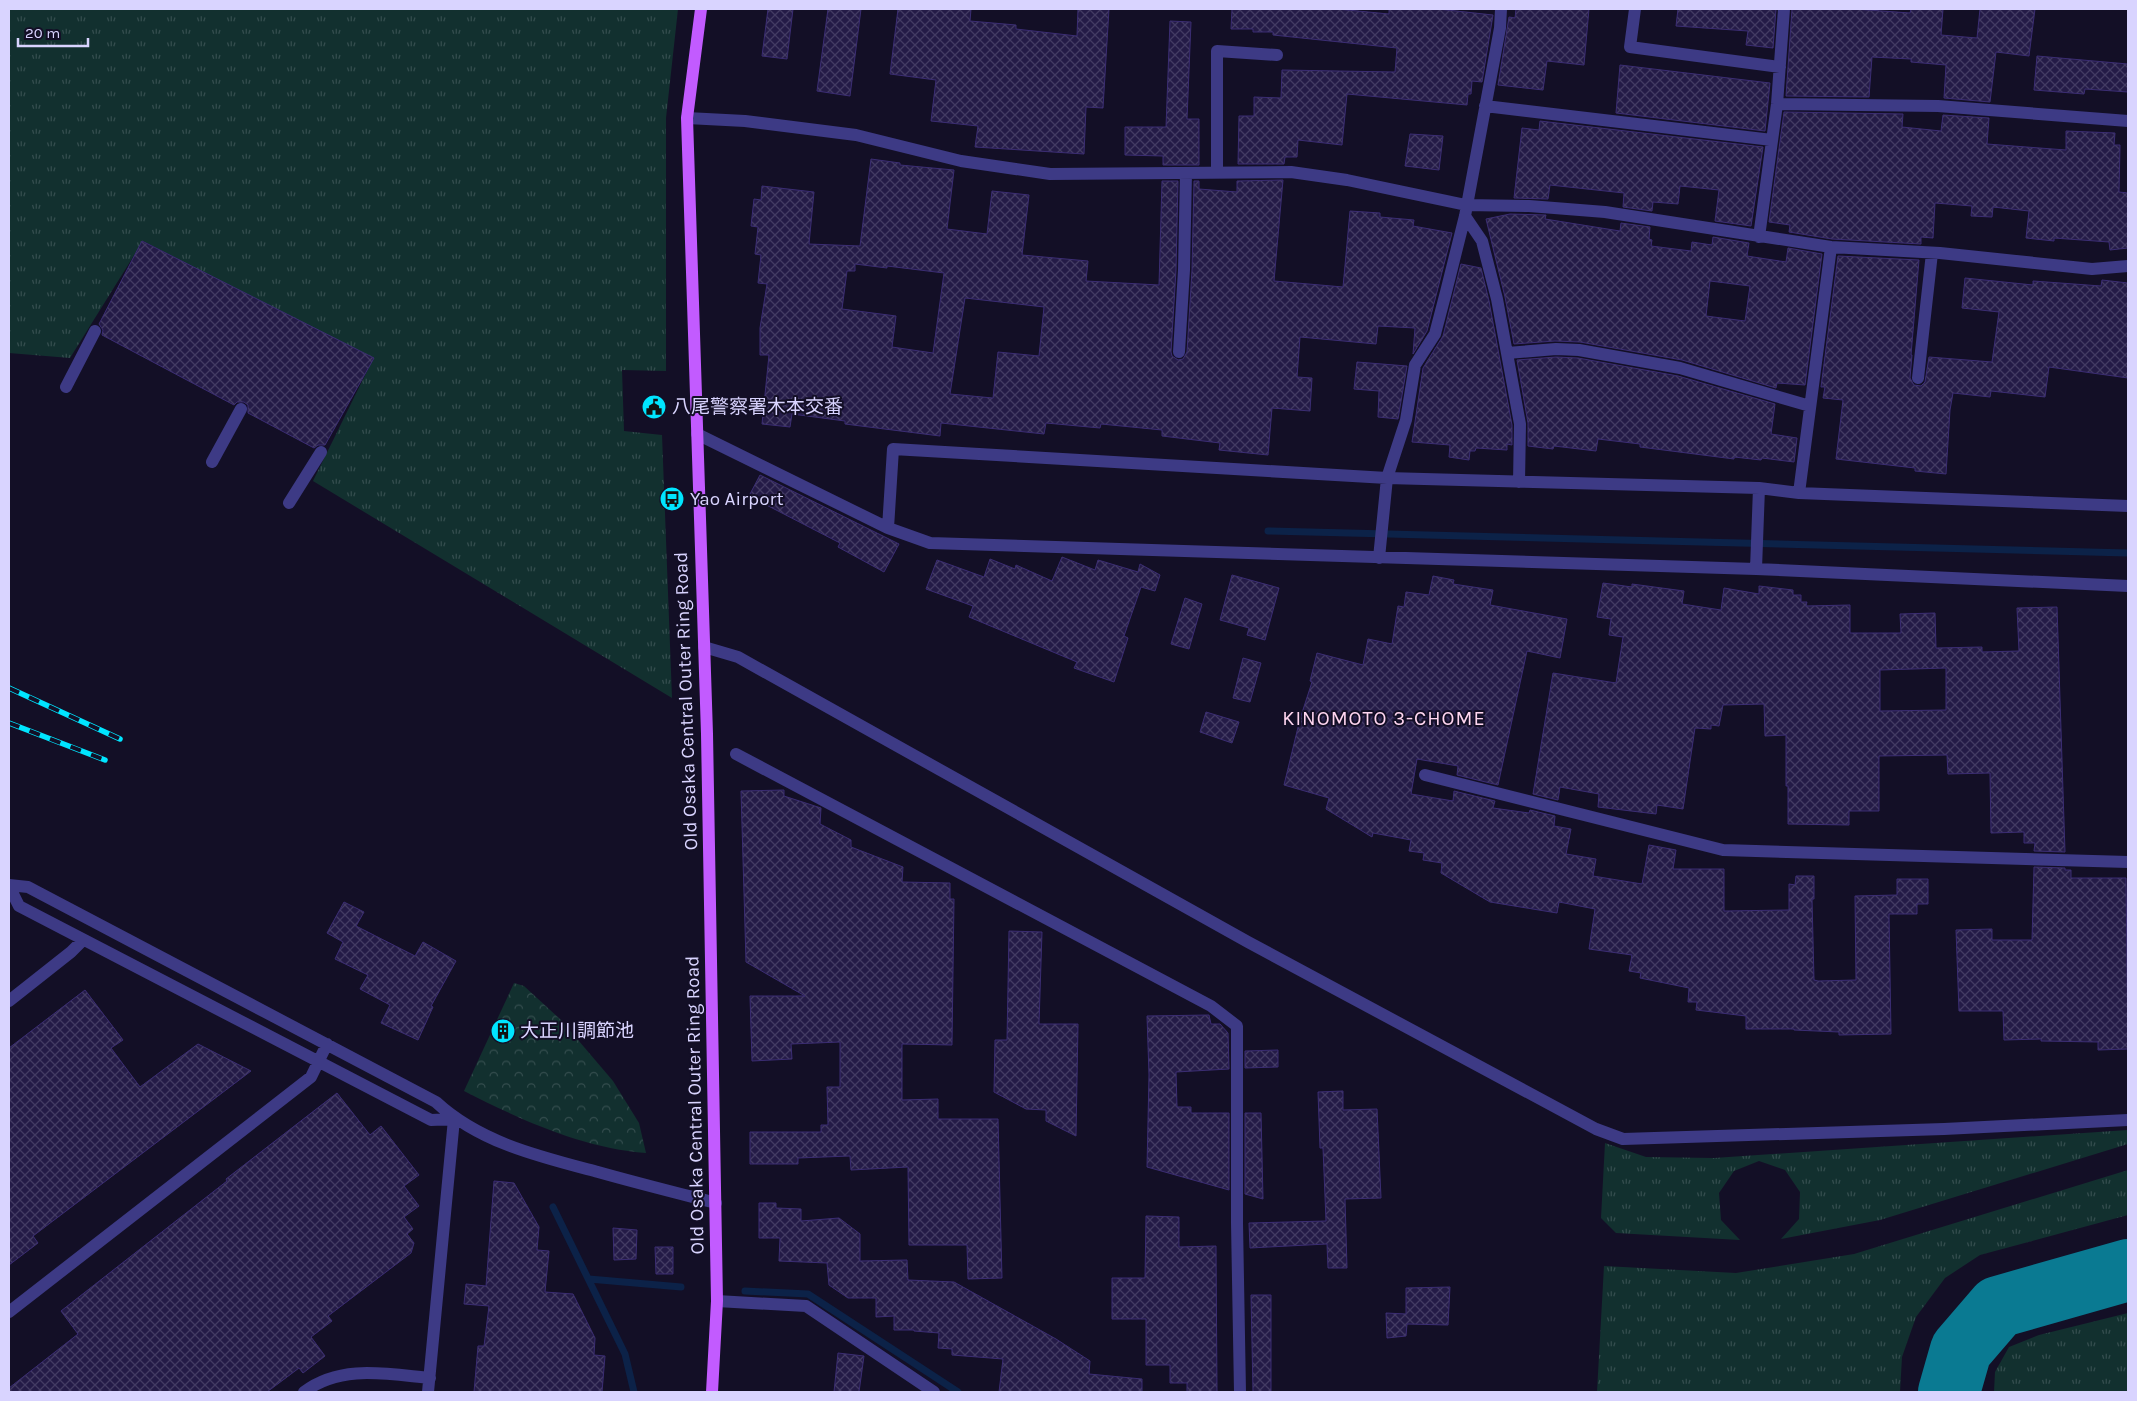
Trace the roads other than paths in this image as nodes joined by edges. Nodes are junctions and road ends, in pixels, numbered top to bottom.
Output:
1 (701, 9) edge
2 (1501, 9) edge
3 (1635, 9) edge
4 (1784, 9) edge
5 (1277, 55) dead end
6 (1780, 67) junction
7 (1777, 104) junction
8 (1485, 106) junction
9 (687, 118) junction
10 (2128, 122) edge
11 (1772, 140) junction
12 (1186, 173) junction
13 (1217, 173) junction
14 (1466, 211) junction
15 (1759, 237) junction
16 (1831, 247) junction
17 (1932, 253) junction
18 (2128, 266) edge
19 (96, 331) dead end
20 (1180, 352) dead end
21 (1507, 353) junction
22 (1918, 378) dead end
23 (66, 387) dead end
24 (1810, 406) junction
25 (241, 409) dead end
26 (697, 434) junction
27 (321, 452) dead end
28 (212, 462) dead end
29 (1387, 478) junction
30 (1519, 482) junction
31 (1759, 488) junction
32 (1799, 493) junction
33 (289, 503) dead end
34 (2128, 506) edge
35 (888, 528) junction
36 (1379, 558) junction
37 (1756, 569) junction
38 (2128, 586) edge
39 (704, 647) junction
40 (736, 754) dead end
41 (1425, 775) dead end
42 (2128, 862) edge
43 (9, 885) edge
44 (83, 940) junction
45 (9, 1001) edge
46 (327, 1044) junction
47 (319, 1061) junction
48 (454, 1118) junction
49 (2128, 1120) edge
50 (716, 1203) junction
51 (717, 1301) junction
52 (9, 1312) edge
53 (430, 1378) junction
54 (304, 1392) edge
55 (428, 1392) edge
56 (712, 1392) edge
57 (934, 1392) edge
58 (1240, 1392) edge

1 - 9 main road, Old Osaka Central Outer Ring Road
2 - 8 street
3 - 6 street
4 - 6 street
5 - 13 street
6 - 7 street
7 - 10 street
7 - 11 street
8 - 11 street
8 - 14 street
9 - 12 street
9 - 26 main road, Old Osaka Central Outer Ring Road
11 - 15 street
12 - 13 street
12 - 20 street
13 - 14 street
14 - 15 street
14 - 21 street
14 - 29 street
15 - 16 street
16 - 17 street
16 - 24 street
17 - 18 street
17 - 22 street
19 - 23 street
21 - 24 street
21 - 30 street
24 - 32 street
25 - 28 street
26 - 35 street
26 - 39 main road, Old Osaka Central Outer Ring Road
27 - 33 street
29 - 30 street
29 - 35 street
29 - 36 street
30 - 31 street
31 - 32 street
31 - 37 street
32 - 34 street
35 - 36 street
36 - 37 street
37 - 38 street
39 - 49 street
39 - 50 main road, Old Osaka Central Outer Ring Road
40 - 58 street
41 - 42 street
43 - 44 street
43 - 46 street
44 - 45 street
44 - 47 street
46 - 47 street
46 - 48 street
47 - 48 street
47 - 52 street
48 - 50 street
48 - 53 street
50 - 51 main road, Old Osaka Central Outer Ring Road
51 - 56 main road, Old Osaka Central Outer Ring Road
51 - 57 street
53 - 54 street
53 - 55 street

